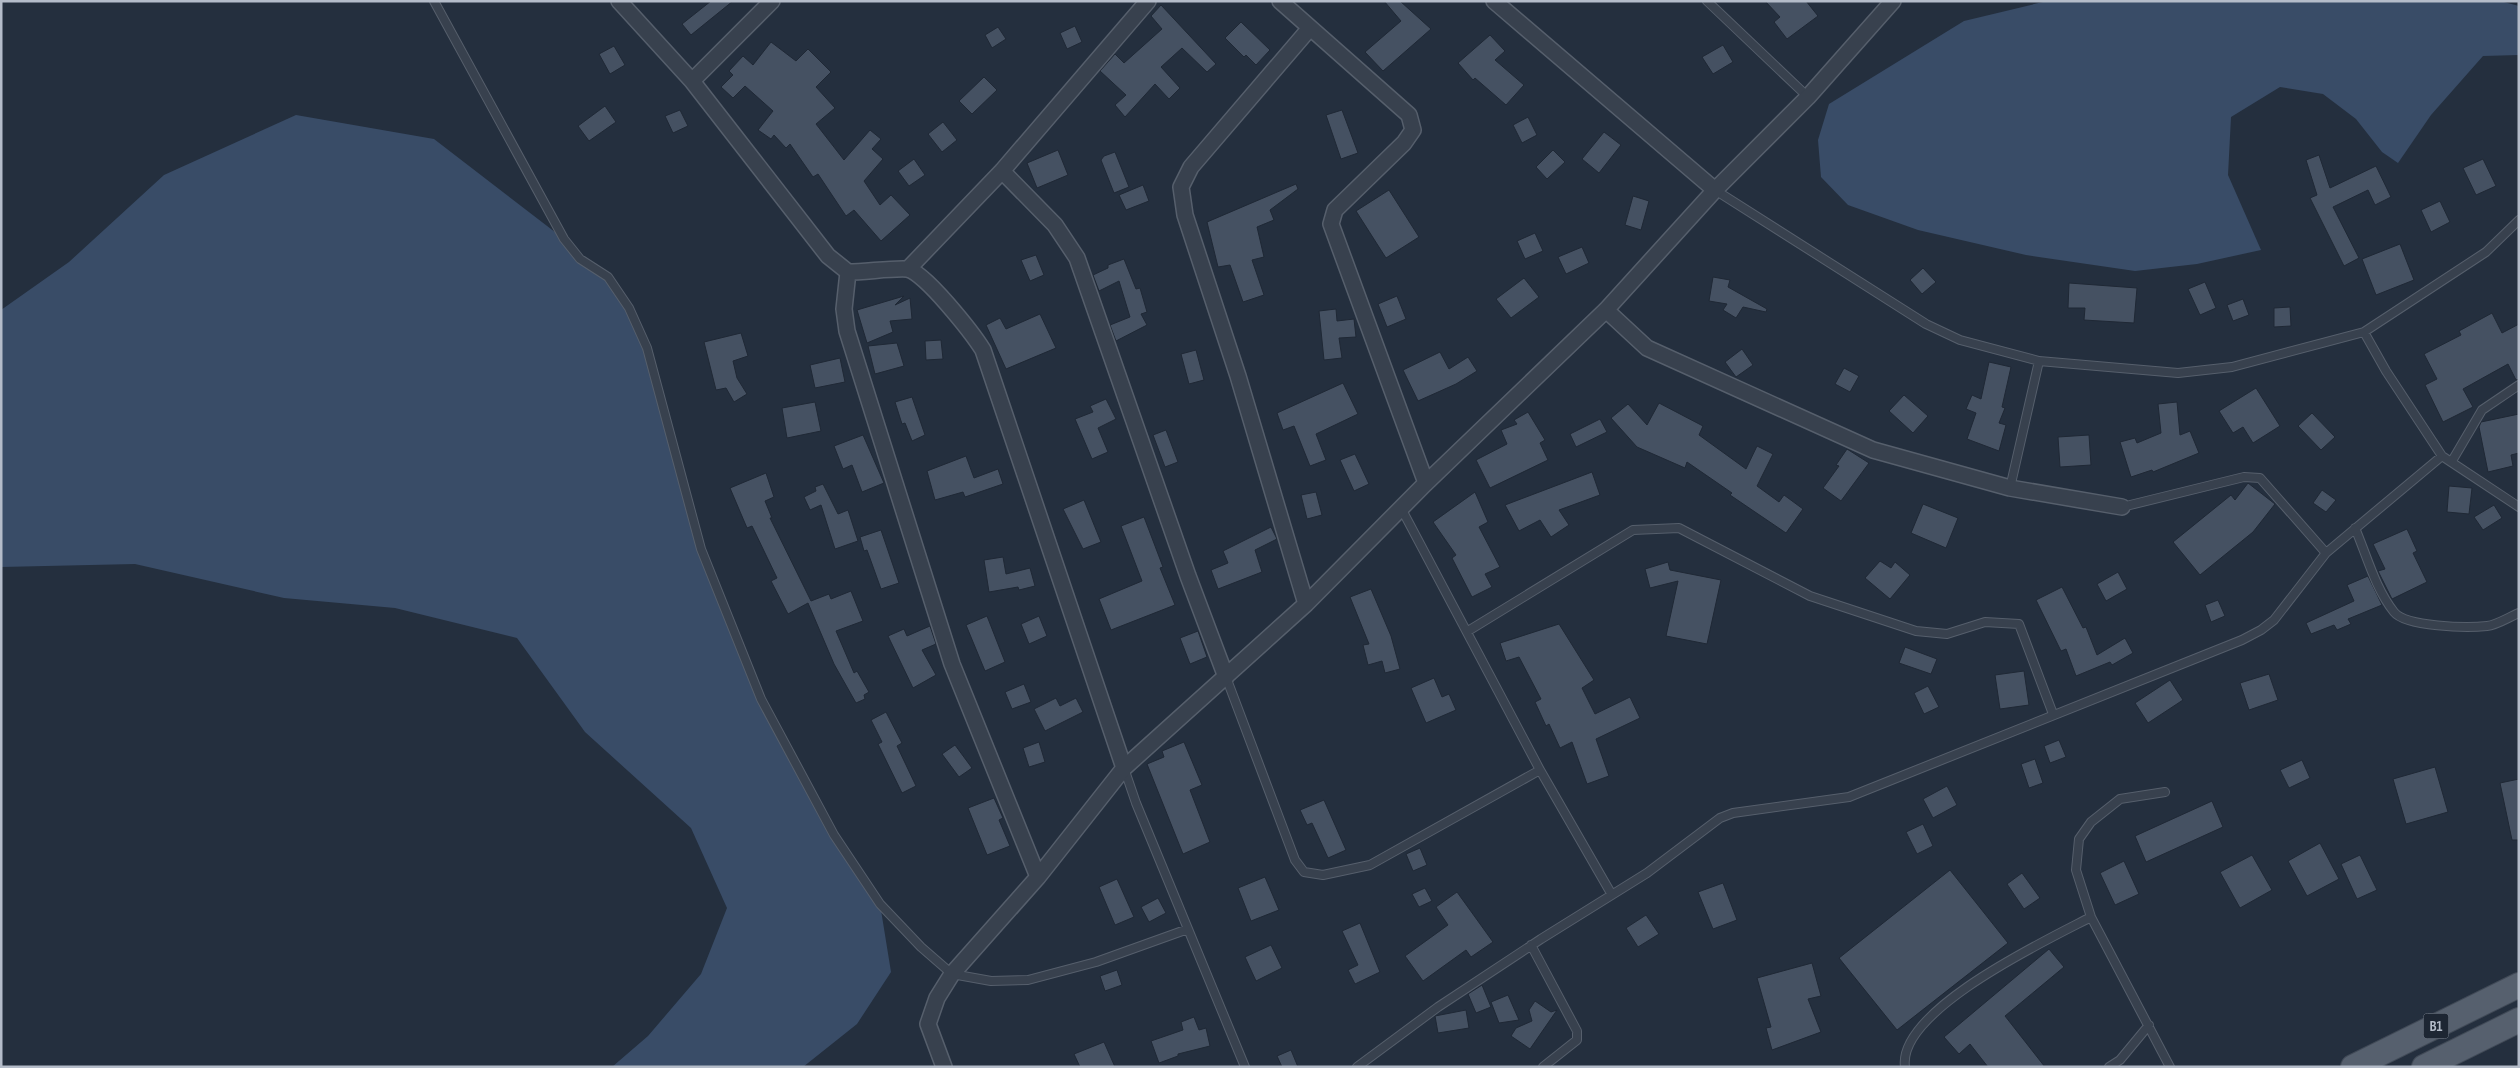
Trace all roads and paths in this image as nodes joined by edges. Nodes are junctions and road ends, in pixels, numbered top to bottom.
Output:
1 (434, 1) edge
2 (619, 1) edge
3 (772, 1) edge
4 (1148, 1) edge
5 (1280, 1) edge
6 (1494, 1) edge
7 (1707, 1) edge
8 (1892, 1) edge
9 (1310, 28) junction
10 (692, 81) junction
11 (1808, 97) junction
12 (1002, 171) junction
13 (1715, 190) junction
14 (2519, 220) edge
15 (908, 269) junction
16 (848, 272) junction
17 (1606, 310) junction
18 (2364, 332) junction
19 (2039, 361) junction
20 (2519, 385) edge
21 (2442, 456) junction
22 (2452, 461) junction
23 (1426, 483) junction
24 (2010, 488) junction
25 (2519, 507) edge
26 (1401, 508) junction
27 (2122, 508) joint
28 (2355, 528) junction
29 (2326, 553) junction
30 (1306, 604) junction
31 (2519, 613) edge
32 (1468, 631) junction
33 (1226, 677) junction
34 (2053, 714) junction
35 (1124, 768) junction
36 (1540, 770) junction
37 (2165, 792) dead end
38 (1038, 877) junction
39 (1612, 895) junction
40 (2092, 917) junction
41 (1188, 929) junction
42 (1531, 945) junction
43 (952, 974) junction
44 (2519, 985) edge
45 (2519, 1020) edge
46 (2148, 1025) junction
47 (944, 1067) edge
48 (1245, 1067) edge
49 (1357, 1067) edge
50 (1543, 1067) edge
51 (1906, 1067) edge
52 (2110, 1067) edge
53 (2170, 1067) edge
54 (2353, 1067) edge
55 (2424, 1067) edge

1 - 43 lane
2 - 10 street
3 - 10 street
4 - 12 street
5 - 9 street
6 - 13 street
7 - 11 lane
8 - 11 street
9 - 23 street
9 - 30 street
10 - 16 street
11 - 13 street
12 - 15 street
12 - 33 street
13 - 17 street
13 - 19 lane
14 - 18 lane
15 - 16 street
15 - 35 street
16 - 38 street
17 - 23 street
17 - 24 street
18 - 19 lane
18 - 21 lane
19 - 24 lane
20 - 22 lane
21 - 22 lane
21 - 28 lane
22 - 25 lane
23 - 26 street
24 - 27 street
26 - 30 street
26 - 32 lane
27 - 29 lane
28 - 29 lane
28 - 31 lane
29 - 34 lane
30 - 33 street
32 - 34 lane
32 - 36 lane
33 - 35 street
33 - 36 lane
34 - 39 lane
35 - 38 street
35 - 41 lane
36 - 39 lane
37 - 40 lane
38 - 43 street
39 - 42 lane
40 - 46 lane
40 - 51 lane
41 - 43 lane
41 - 48 lane
42 - 49 lane
42 - 50 lane
43 - 47 street
44 - 54 main road, B1
45 - 55 main road, B1
46 - 52 lane
46 - 53 lane

